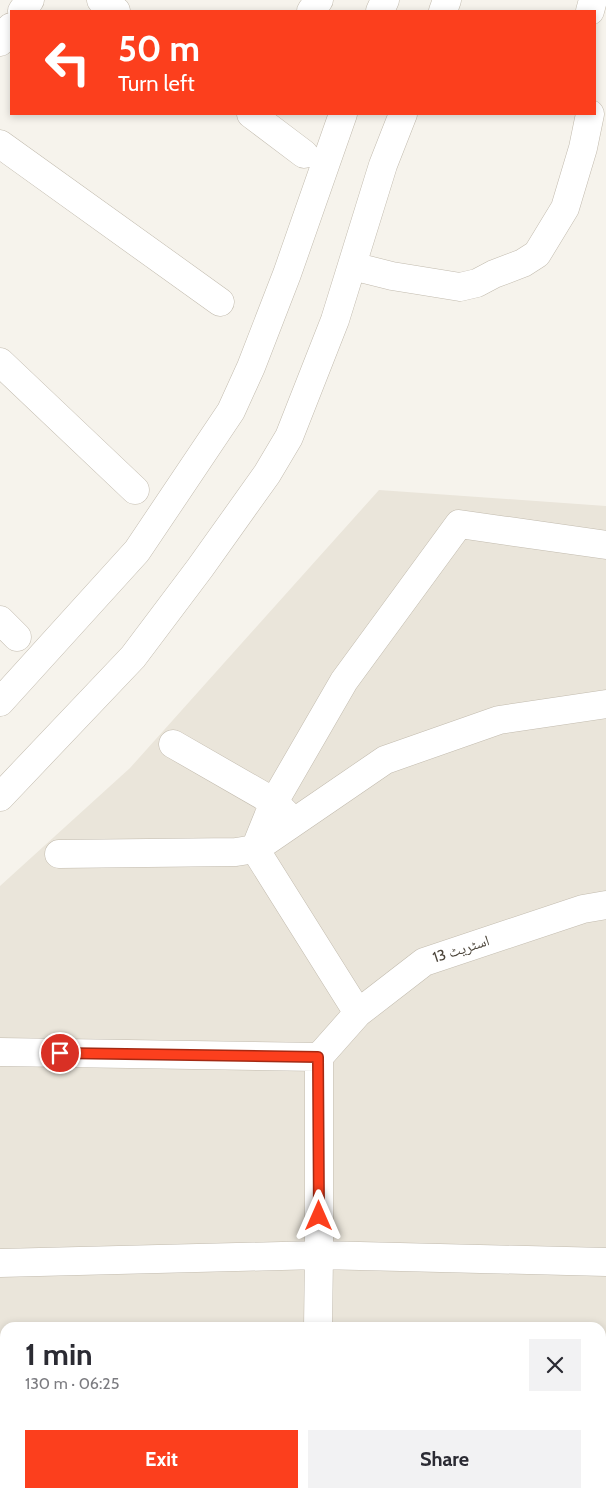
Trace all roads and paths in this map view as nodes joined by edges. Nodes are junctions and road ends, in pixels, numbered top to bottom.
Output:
1 (101, 0) edge
2 (115, 10) edge
3 (10, 28) edge
4 (0, 42) edge
5 (252, 115) edge
6 (343, 115) edge
7 (403, 115) edge
8 (590, 115) edge
9 (0, 144) edge
10 (304, 154) dead end
11 (352, 266) junction
12 (220, 302) dead end
13 (0, 362) edge
14 (135, 490) dead end
15 (606, 545) edge
16 (0, 702) edge
17 (606, 704) edge
18 (174, 744) dead end
19 (0, 797) edge
20 (274, 802) junction
21 (294, 821) junction
22 (255, 849) junction
23 (59, 854) dead end
24 (606, 905) edge
25 (358, 1013) junction
26 (0, 1052) edge
27 (318, 1057) junction
28 (319, 1255) junction
29 (0, 1262) edge
30 (606, 1262) edge
31 (318, 1322) edge

1 - 2 street
3 - 4 street
5 - 10 street
6 - 16 street
7 - 11 street
8 - 11 street
9 - 12 street
11 - 19 street
13 - 14 street
15 - 20 street
17 - 21 street
18 - 20 street
20 - 21 street
20 - 22 street
21 - 22 street
22 - 23 street
22 - 25 street
24 - 25 street, اسٹریٹ 13
25 - 27 street, اسٹریٹ 13
26 - 27 street
27 - 28 street
28 - 29 street
28 - 30 street
28 - 31 street

